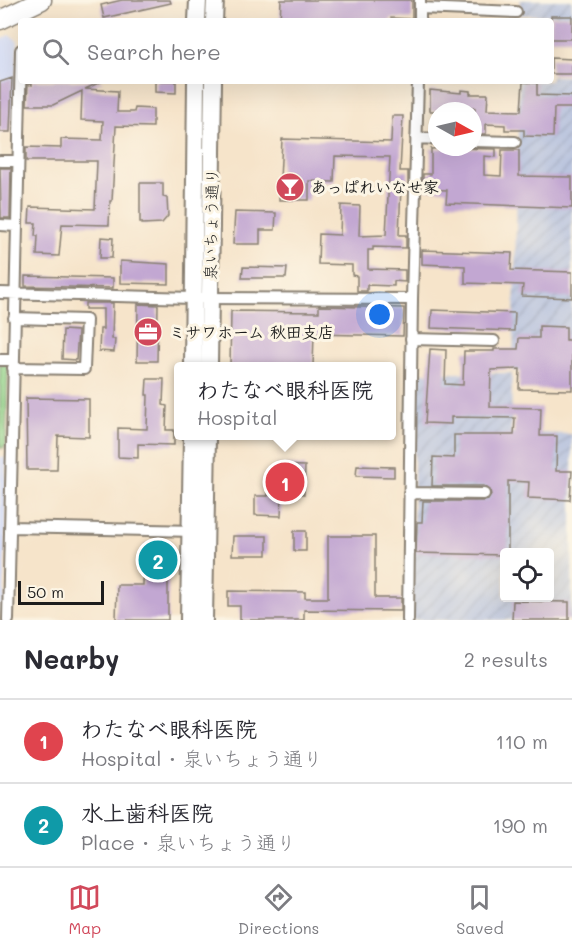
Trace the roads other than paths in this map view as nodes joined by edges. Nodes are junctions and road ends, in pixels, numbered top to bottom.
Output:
1 (42, 0) edge
2 (198, 0) edge
3 (214, 0) edge
4 (420, 4) edge
5 (22, 10) edge
6 (516, 12) dead end
7 (197, 18) edge
8 (214, 18) edge
9 (0, 20) edge
10 (20, 84) edge
11 (196, 84) edge
12 (213, 84) edge
13 (418, 84) edge
14 (416, 138) junction
15 (428, 139) edge
16 (482, 141) edge
17 (515, 142) dead end
18 (0, 161) edge
19 (18, 161) junction
20 (0, 225) edge
21 (16, 226) junction
22 (0, 293) edge
23 (15, 294) junction
24 (202, 298) junction
25 (412, 299) junction
26 (14, 318) junction
27 (411, 339) junction
28 (494, 342) dead end
29 (0, 360) edge
30 (194, 362) edge
31 (209, 362) edge
32 (13, 364) junction
33 (192, 440) edge
34 (207, 440) edge
35 (5, 451) edge
36 (409, 493) junction
37 (484, 494) dead end
38 (10, 527) junction
39 (198, 531) junction
40 (8, 620) edge
41 (189, 620) edge
42 (204, 620) edge
43 (408, 620) edge

1 - 5 main road
2 - 7 main road
3 - 8 main road
4 - 6 street
5 - 9 main road
10 - 19 street
11 - 24 main road, 泉いちょう通り
12 - 24 main road, 泉いちょう通り
13 - 14 street
14 - 15 street
14 - 25 street
16 - 17 street
18 - 19 street
19 - 21 street
20 - 21 street
21 - 23 street
22 - 23 street
23 - 24 street
23 - 26 street
24 - 25 street
24 - 30 main road, 泉いちょう通り
24 - 31 main road, 泉いちょう通り
25 - 27 street
26 - 32 street
26 - 32 street
27 - 28 street
27 - 36 street
29 - 32 street
32 - 35 street
33 - 39 main road
34 - 39 main road
35 - 38 street
36 - 37 street
36 - 43 street
38 - 39 street
38 - 40 street
39 - 41 main road
39 - 42 main road

